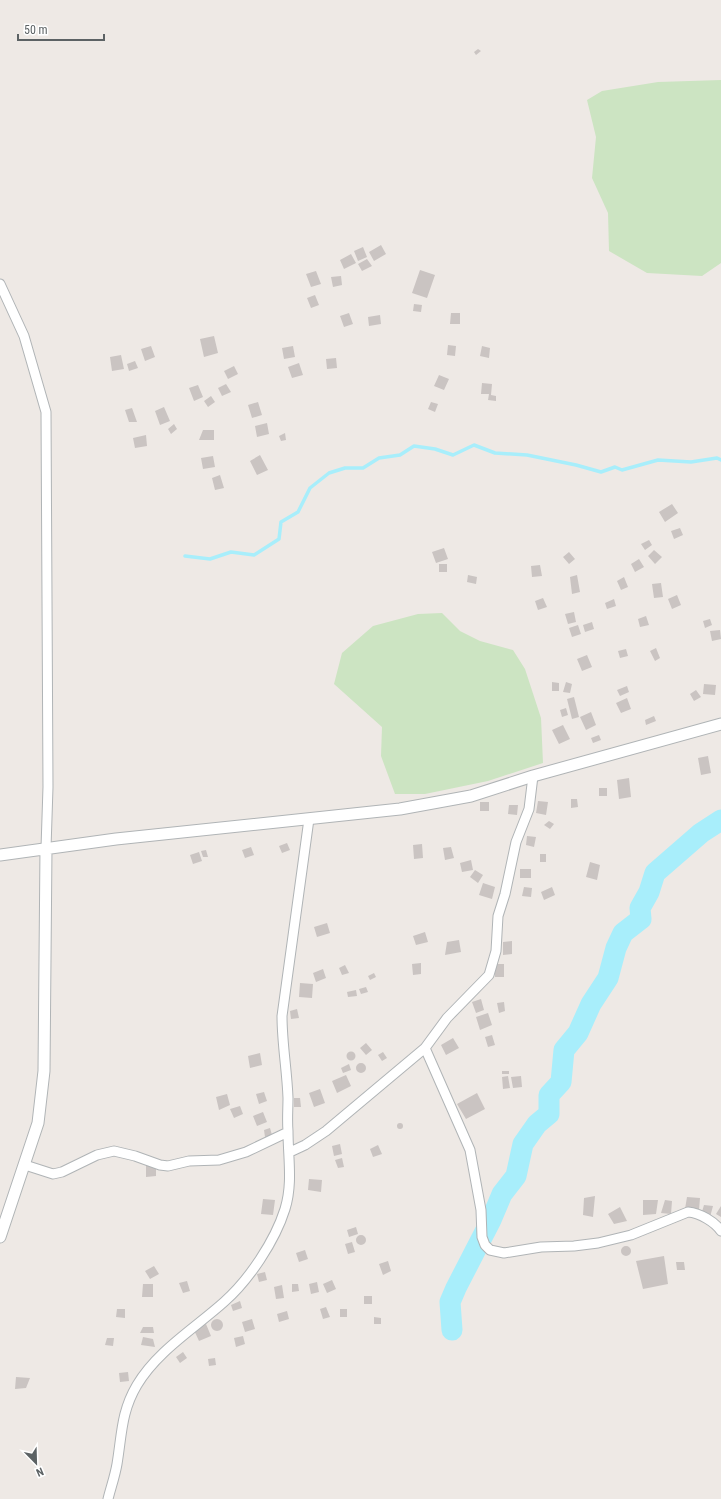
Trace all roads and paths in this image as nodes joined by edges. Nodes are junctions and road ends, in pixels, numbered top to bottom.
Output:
1 (0, 284) edge
2 (721, 724) edge
3 (532, 776) junction
4 (309, 819) junction
5 (46, 848) junction
6 (0, 855) edge
7 (425, 1048) junction
8 (288, 1132) junction
9 (290, 1152) junction
10 (25, 1165) junction
11 (721, 1231) edge
12 (0, 1237) edge
13 (108, 1499) edge

1 - 5 street
2 - 3 street
3 - 4 street
3 - 7 street
4 - 5 street
4 - 8 street
5 - 6 street
5 - 10 street
7 - 9 street
7 - 11 street
8 - 9 street
8 - 10 street
9 - 13 street
10 - 12 street

